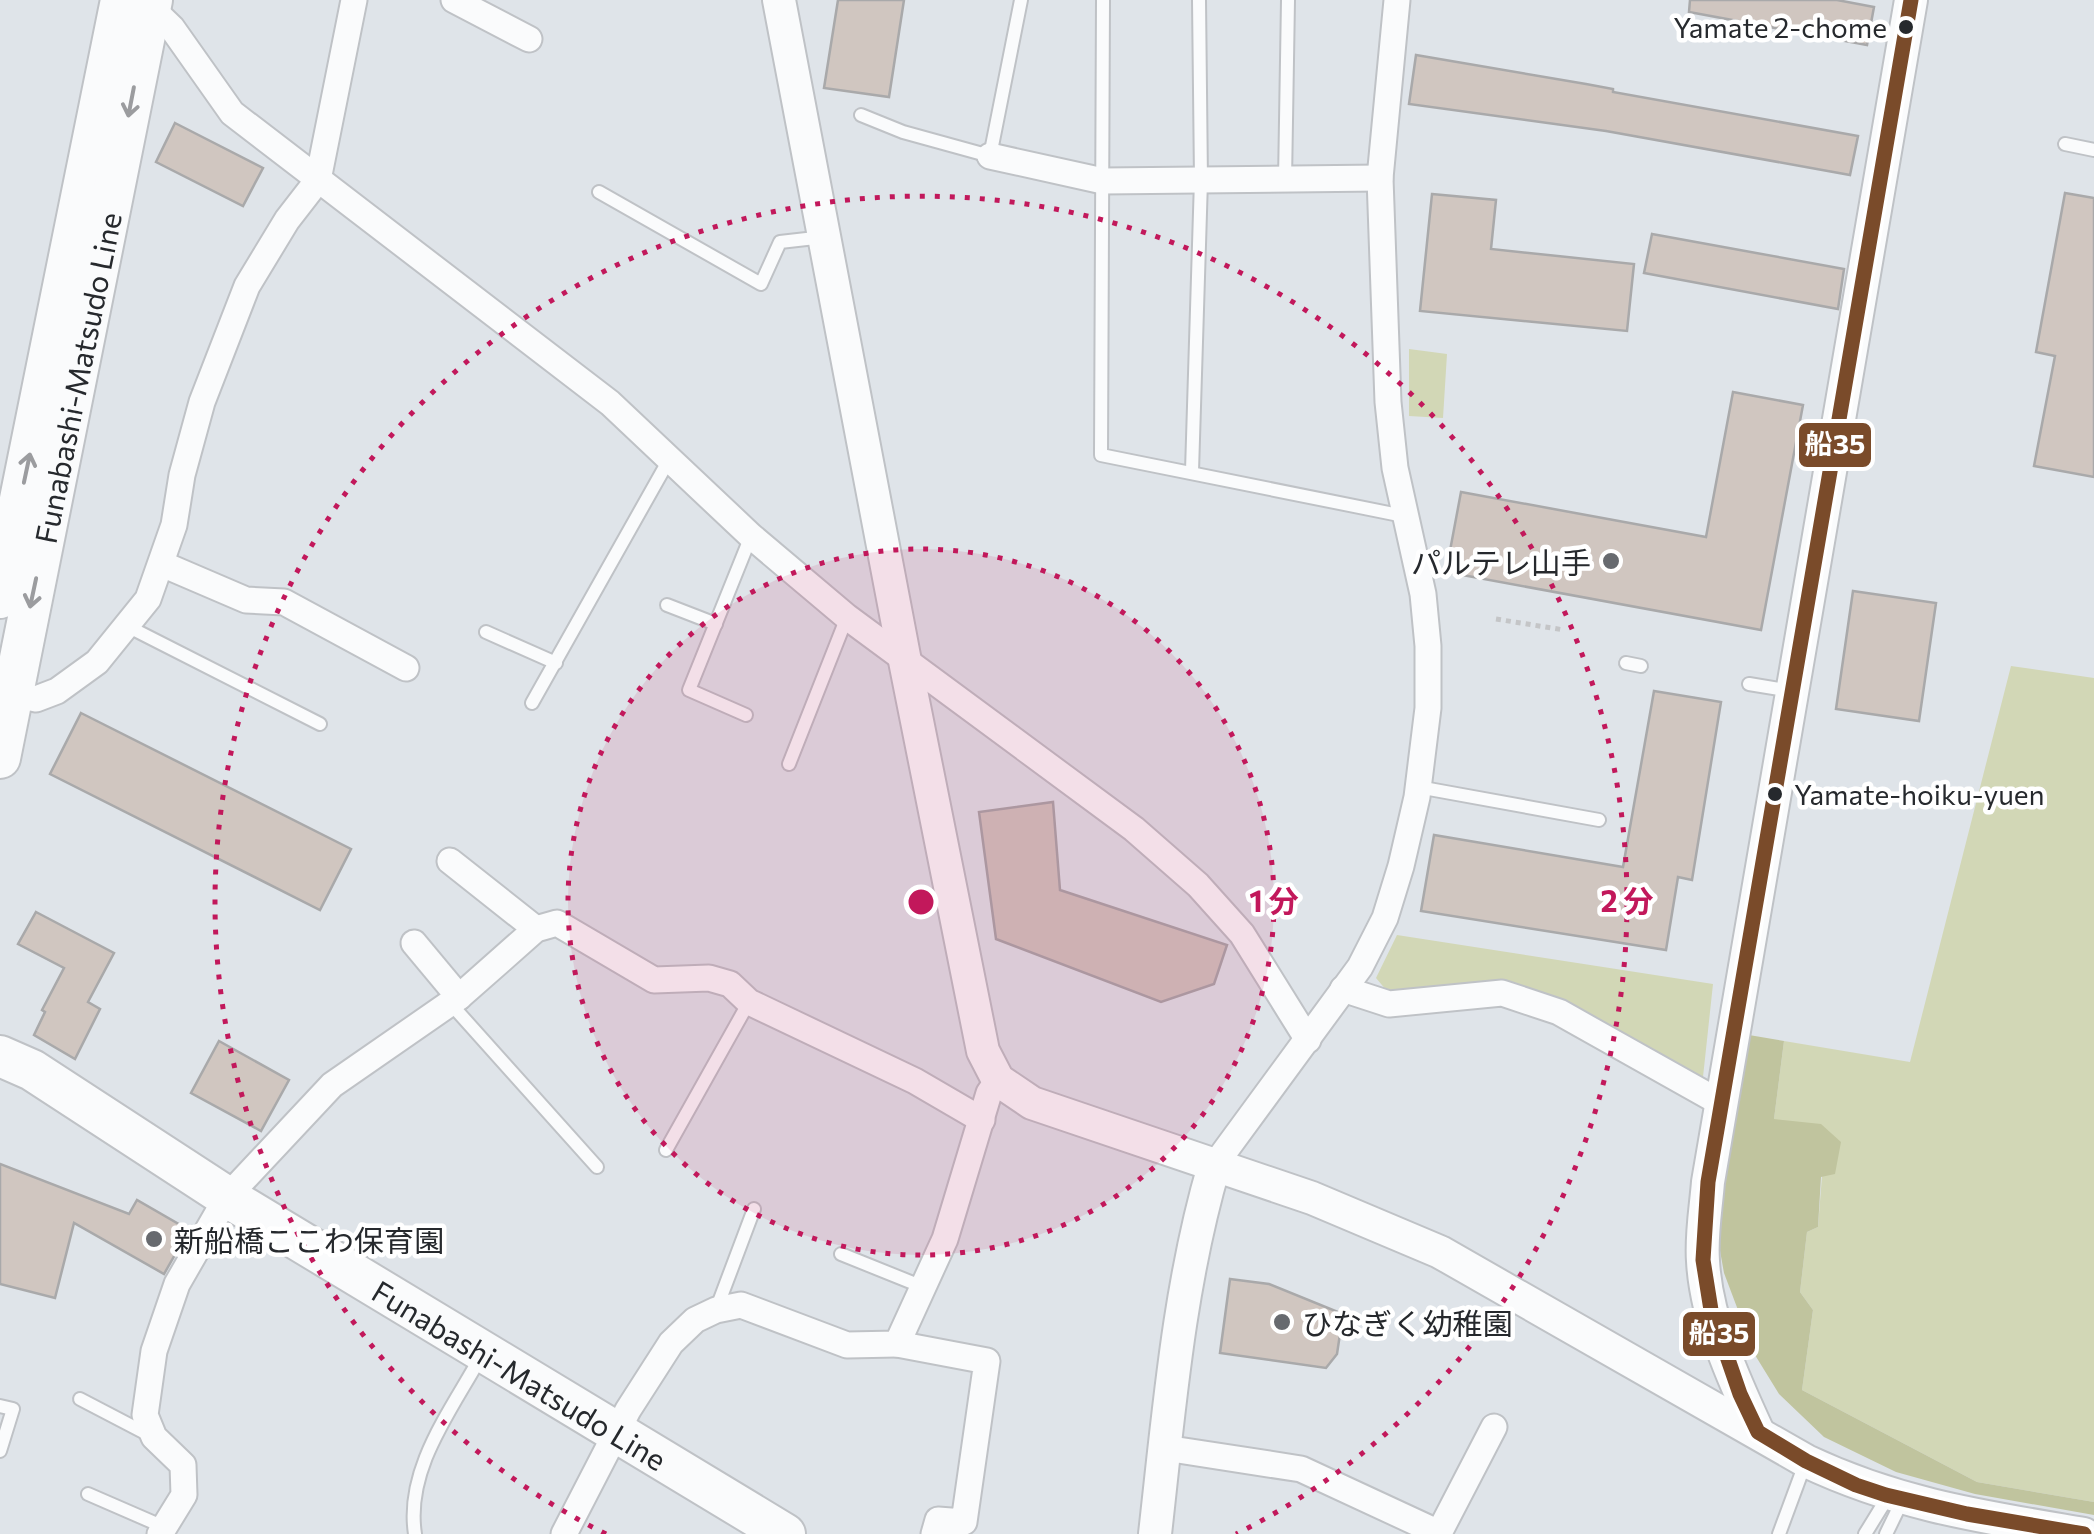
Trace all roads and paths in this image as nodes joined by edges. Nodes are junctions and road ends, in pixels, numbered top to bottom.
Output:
1 (354, 0) edge
2 (454, 0) edge
3 (779, 0) edge
4 (1021, 0) edge
5 (1103, 0) edge
6 (1199, 0) edge
7 (1288, 0) edge
8 (1396, 0) edge
9 (1911, 0) edge
10 (142, 2) edge
11 (529, 39) dead end
12 (862, 115) dead end
13 (2065, 144) dead end
14 (2094, 150) edge
15 (990, 156) junction
16 (1380, 178) junction
17 (318, 180) junction
18 (1201, 180) junction
19 (1285, 180) junction
20 (1103, 181) junction
21 (599, 192) dead end
22 (824, 237) junction
23 (670, 458) junction
24 (1192, 471) junction
25 (1404, 516) junction
26 (751, 536) junction
27 (162, 564) junction
28 (0, 598) edge
29 (667, 605) dead end
30 (847, 617) junction
31 (1496, 619) dead end
32 (716, 624) junction
33 (127, 626) junction
34 (1564, 630) dead end
35 (486, 632) dead end
36 (904, 656) junction
37 (556, 663) junction
38 (1626, 663) dead end
39 (1641, 666) dead end
40 (406, 668) dead end
41 (1749, 684) dead end
42 (1792, 691) junction
43 (13, 694) junction
44 (532, 703) dead end
45 (746, 715) dead end
46 (320, 724) dead end
47 (0, 758) edge
48 (790, 764) dead end
49 (1418, 787) junction
50 (1599, 820) dead end
51 (450, 861) dead end
52 (536, 929) junction
53 (414, 943) dead end
54 (1343, 990) junction
55 (454, 1000) junction
56 (749, 1002) junction
57 (1308, 1040) junction
58 (0, 1056) edge
59 (998, 1080) junction
60 (1721, 1104) junction
61 (982, 1120) junction
62 (666, 1150) dead end
63 (597, 1166) dead end
64 (1214, 1166) junction
65 (227, 1197) junction
66 (754, 1209) dead end
67 (841, 1254) dead end
68 (923, 1287) junction
69 (716, 1310) junction
70 (897, 1344) junction
71 (482, 1354) junction
72 (80, 1400) dead end
73 (0, 1406) edge
74 (1494, 1428) dead end
75 (1758, 1432) junction
76 (616, 1434) junction
77 (154, 1437) junction
78 (1165, 1448) junction
79 (0, 1452) edge
80 (1806, 1462) junction
81 (88, 1494) dead end
82 (1896, 1497) junction
83 (162, 1531) edge
84 (415, 1534) edge
85 (564, 1534) edge
86 (785, 1534) edge
87 (934, 1534) edge
88 (1155, 1534) edge
89 (1779, 1534) edge
90 (1865, 1534) edge
91 (1886, 1534) edge
92 (2084, 1534) edge

1 - 17 street
2 - 11 street
3 - 22 street
4 - 15 lane
5 - 20 lane
6 - 18 lane
7 - 19 lane
8 - 16 street
9 - 42 street
10 - 17 street
28 -> 10 main road, Funabashi-Matsudo Line
10 -> 43 main road, Funabashi-Matsudo Line
12 - 15 lane
13 - 14 lane
15 - 20 street
16 - 19 street
16 - 25 street
17 - 23 street
17 - 27 street
18 - 19 street
18 - 20 street
18 - 24 lane
20 - 24 lane
21 - 22 lane
22 - 36 street
23 - 26 street
23 - 37 lane
24 - 25 lane
25 - 49 street
26 - 30 street
26 - 32 lane
27 - 33 street
27 - 40 street
29 - 32 lane
30 - 36 street
30 - 48 lane
31 - 34 path
32 - 45 lane
33 - 43 street
33 - 46 lane
35 - 37 lane
36 - 57 street
36 - 59 street
37 - 44 lane
38 - 39 lane
41 - 42 lane
42 - 60 street
43 - 47 main road, Funabashi-Matsudo Line
49 - 50 lane
49 - 54 street
51 - 52 street
52 - 55 street
52 - 56 street
53 - 55 street
54 - 57 street
54 - 60 street
55 - 63 lane
55 - 65 street
56 - 61 street
56 - 62 lane
57 - 64 street
58 - 65 main road, Funabashi-Matsudo Line
59 - 61 street
59 - 64 street
60 - 75 street
61 - 68 street
64 - 75 street
64 - 78 street
65 - 71 main road, Funabashi-Matsudo Line
65 - 77 street
66 - 69 lane
67 - 68 lane
68 - 70 street
69 - 70 street
69 - 76 street
70 - 87 street
71 - 76 main road, Funabashi-Matsudo Line
71 - 84 lane
72 - 77 lane
73 - 79 lane
74 - 78 street
75 - 80 street
76 - 85 street
76 - 86 main road, Funabashi-Matsudo Line
77 - 83 street
78 - 88 street
80 - 82 street
80 - 89 lane
81 - 83 lane
82 - 90 lane
82 - 91 lane
82 - 92 street

